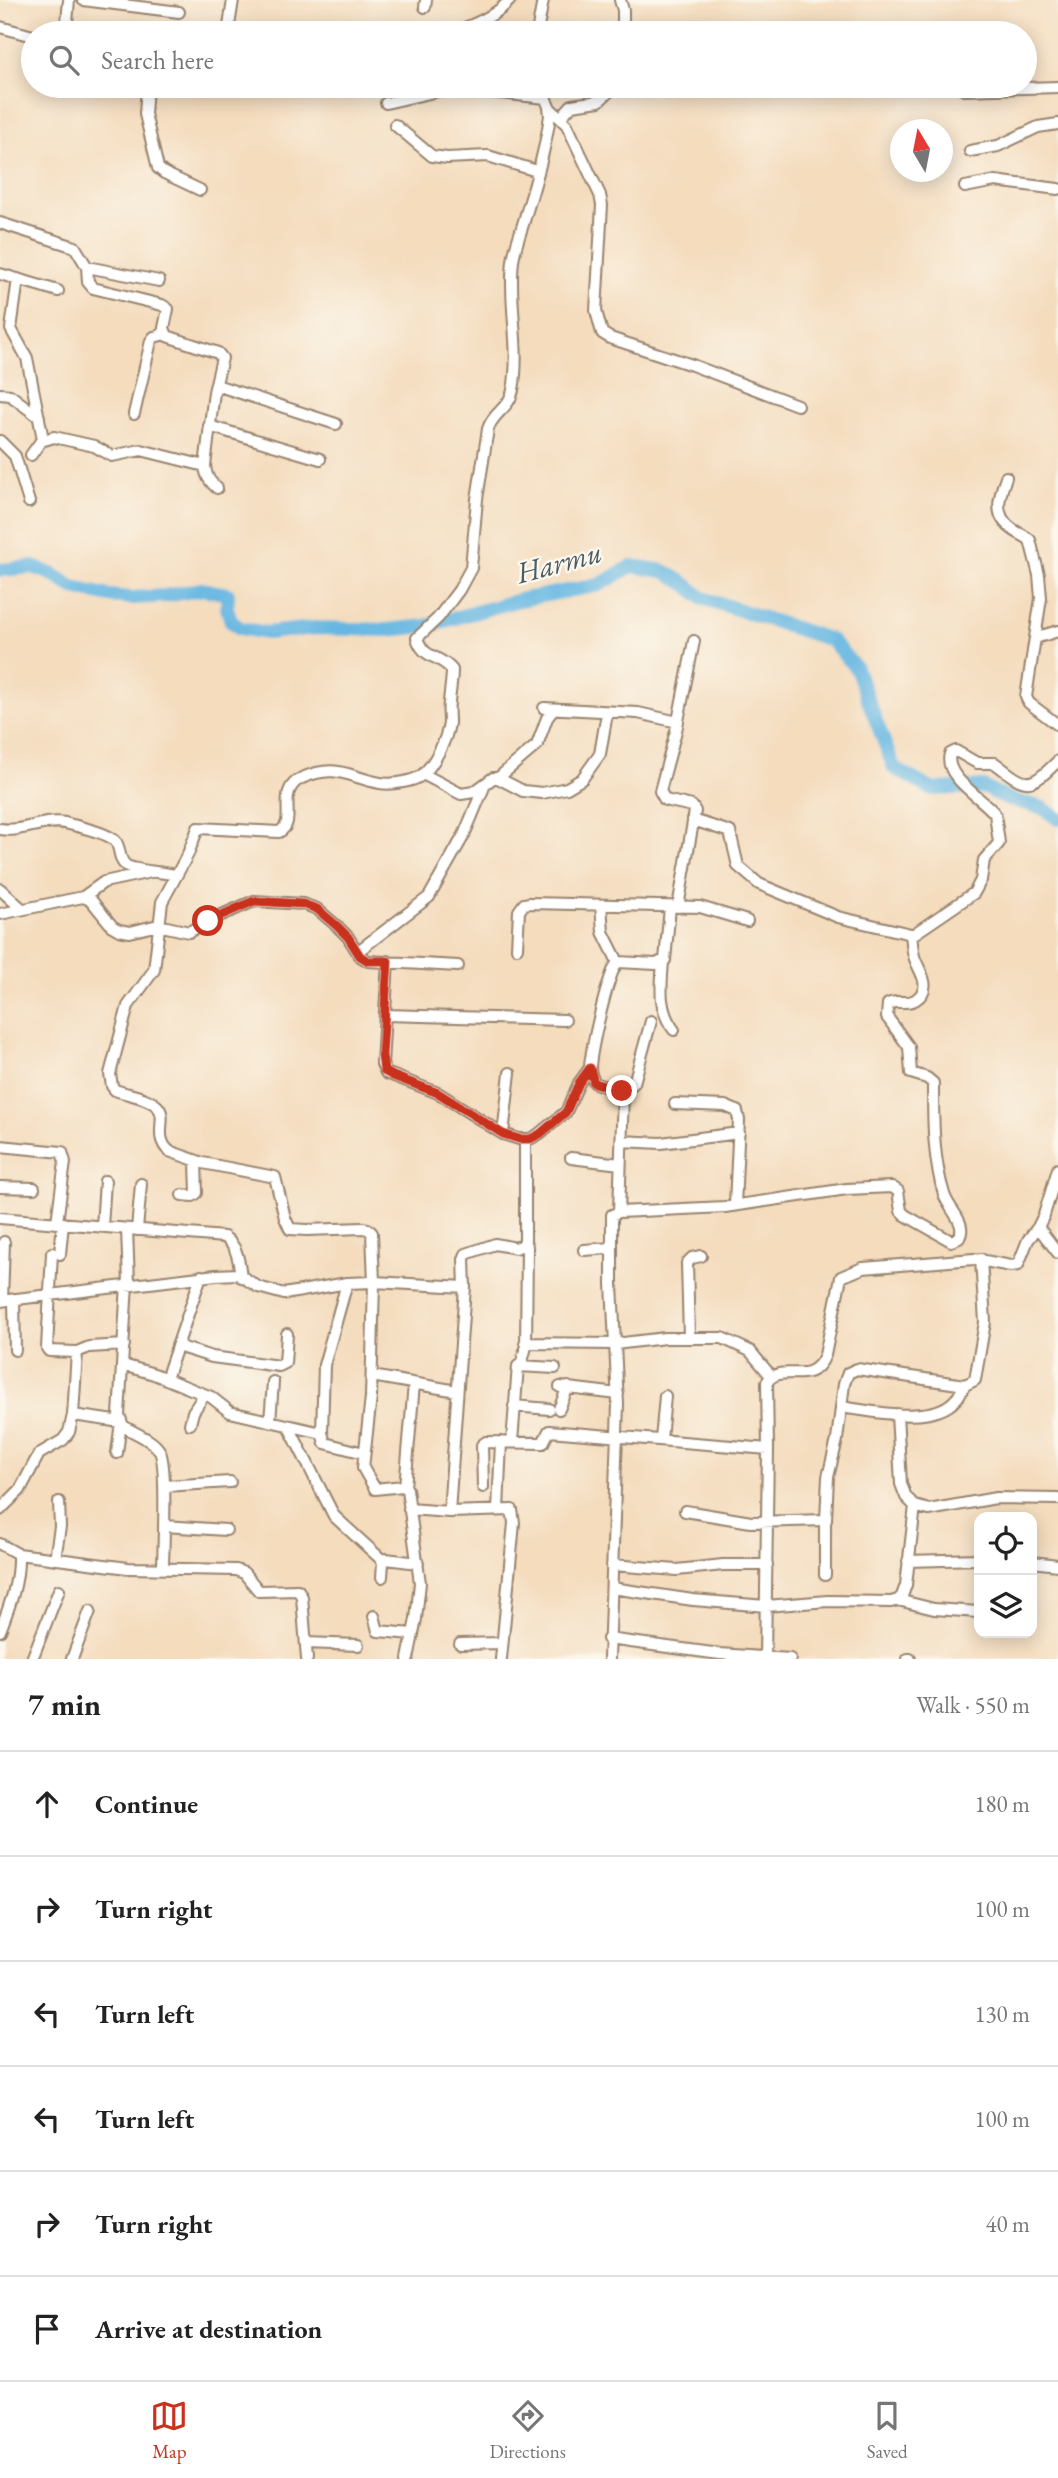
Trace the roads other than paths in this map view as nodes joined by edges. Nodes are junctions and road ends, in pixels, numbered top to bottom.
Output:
1 (69, 0) edge
2 (83, 0) edge
3 (233, 0) edge
4 (510, 0) edge
5 (543, 0) edge
6 (620, 0) edge
7 (179, 12) dead end
8 (66, 21) edge
9 (230, 21) edge
10 (481, 21) edge
11 (539, 21) edge
12 (624, 21) edge
13 (0, 27) edge
14 (21, 33) edge
15 (1037, 88) edge
16 (1058, 88) edge
17 (146, 98) edge
18 (408, 98) edge
19 (520, 98) edge
20 (546, 98) edge
21 (602, 98) edge
22 (548, 102) junction
23 (386, 103) dead end
24 (561, 117) junction
25 (1058, 124) edge
26 (395, 125) dead end
27 (970, 151) dead end
28 (537, 171) junction
29 (965, 187) dead end
30 (1058, 189) edge
31 (200, 190) dead end
32 (0, 223) edge
33 (87, 267) junction
34 (0, 274) edge
35 (18, 279) junction
36 (159, 281) dead end
37 (58, 291) dead end
38 (165, 334) junction
39 (216, 385) junction
40 (0, 394) edge
41 (797, 405) dead end
42 (134, 414) dead end
43 (39, 417) junction
44 (336, 424) dead end
45 (209, 426) junction
46 (43, 439) junction
47 (0, 441) edge
48 (31, 455) dead end
49 (320, 459) dead end
50 (205, 466) junction
51 (1006, 477) dead end
52 (218, 488) dead end
53 (29, 502) dead end
54 (1058, 631) edge
55 (1035, 638) junction
56 (694, 641) dead end
57 (607, 713) junction
58 (678, 722) junction
59 (1058, 725) edge
60 (1058, 761) edge
61 (424, 774) junction
62 (498, 778) junction
63 (485, 785) junction
64 (693, 820) junction
65 (0, 829) edge
66 (157, 870) junction
67 (176, 875) junction
68 (0, 889) edge
69 (83, 897) junction
70 (601, 905) junction
71 (674, 907) junction
72 (22, 909) junction
73 (0, 914) edge
74 (747, 921) dead end
75 (158, 925) junction
76 (911, 936) junction
77 (517, 948) dead end
78 (356, 951) junction
79 (388, 961) junction
80 (618, 962) junction
81 (663, 962) junction
82 (458, 966) dead end
83 (386, 1015) junction
84 (565, 1020) dead end
85 (651, 1021) dead end
86 (674, 1030) dead end
87 (590, 1068) junction
88 (510, 1073) dead end
89 (622, 1091) junction
90 (675, 1104) dead end
91 (738, 1133) junction
92 (503, 1134) junction
93 (525, 1139) junction
94 (621, 1141) junction
95 (0, 1146) edge
96 (571, 1158) dead end
97 (196, 1161) junction
98 (620, 1164) junction
99 (1058, 1169) edge
100 (105, 1181) dead end
101 (141, 1184) dead end
102 (0, 1187) edge
103 (34, 1188) dead end
104 (182, 1195) dead end
105 (735, 1205) junction
106 (618, 1212) junction
107 (0, 1218) edge
108 (60, 1223) junction
109 (102, 1227) junction
110 (1038, 1227) junction
111 (132, 1230) junction
112 (4, 1242) dead end
113 (527, 1246) dead end
114 (611, 1248) junction
115 (584, 1250) dead end
116 (1058, 1253) edge
117 (701, 1256) dead end
118 (981, 1259) junction
119 (201, 1276) junction
120 (241, 1277) junction
121 (374, 1282) junction
122 (347, 1283) junction
123 (128, 1284) junction
124 (465, 1287) junction
125 (49, 1296) junction
126 (14, 1300) junction
127 (1, 1301) edge
128 (287, 1334) dead end
129 (689, 1337) junction
130 (525, 1343) junction
131 (615, 1344) junction
132 (124, 1345) junction
133 (177, 1346) junction
134 (15, 1350) dead end
135 (77, 1352) junction
136 (123, 1365) junction
137 (521, 1365) junction
138 (555, 1368) dead end
139 (372, 1376) junction
140 (771, 1376) junction
141 (166, 1379) junction
142 (273, 1382) dead end
143 (414, 1384) junction
144 (965, 1385) junction
145 (457, 1391) junction
146 (618, 1394) junction
147 (204, 1395) junction
148 (665, 1396) dead end
149 (514, 1406) junction
150 (841, 1407) junction
151 (897, 1414) junction
152 (73, 1415) junction
153 (121, 1422) junction
154 (270, 1422) junction
155 (190, 1424) dead end
156 (289, 1427) junction
157 (322, 1433) junction
158 (616, 1436) junction
159 (662, 1440) junction
160 (507, 1442) junction
161 (768, 1449) junction
162 (117, 1453) dead end
163 (364, 1453) junction
164 (230, 1482) dead end
165 (164, 1486) junction
166 (483, 1486) dead end
167 (405, 1487) junction
168 (1058, 1499) edge
169 (59, 1502) dead end
170 (915, 1506) junction
171 (409, 1509) junction
172 (0, 1510) edge
173 (498, 1510) junction
174 (685, 1511) dead end
175 (449, 1512) junction
176 (825, 1520) junction
177 (767, 1522) junction
178 (164, 1526) junction
179 (226, 1530) dead end
180 (0, 1544) edge
181 (18, 1554) junction
182 (55, 1559) junction
183 (974, 1559) edge
184 (383, 1561) junction
185 (908, 1561) junction
186 (1037, 1562) edge
187 (418, 1563) junction
188 (612, 1564) junction
189 (1058, 1564) edge
190 (767, 1565) junction
191 (163, 1569) junction
192 (825, 1575) dead end
193 (382, 1577) dead end
194 (611, 1588) junction
195 (59, 1590) dead end
196 (898, 1600) junction
197 (766, 1606) junction
198 (90, 1611) dead end
199 (974, 1612) edge
200 (374, 1616) dead end
201 (0, 1631) edge
202 (413, 1634) junction
203 (608, 1639) junction
204 (306, 1643) junction
205 (502, 1643) junction
206 (460, 1644) dead end
207 (358, 1645) dead end
208 (765, 1658) edge
209 (32, 1659) edge
210 (72, 1659) edge
211 (307, 1659) edge
212 (408, 1659) edge
213 (500, 1659) edge
214 (609, 1659) edge
215 (790, 1659) edge

1 - 8 street
2 - 7 street
3 - 9 street
4 - 10 street
5 - 11 street
6 - 12 street
13 - 14 street
15 - 16 street
17 - 31 street
18 - 23 street
19 - 22 street
20 - 22 street
21 - 24 street
22 - 24 street
22 - 28 street
24 - 41 street
25 - 27 street
26 - 28 street
28 - 61 street
29 - 30 street
32 - 33 street
33 - 36 street
33 - 38 street
34 - 35 street
35 - 37 street
35 - 43 street
38 - 39 street
38 - 42 street
39 - 44 street
39 - 45 street
40 - 43 street
43 - 46 street
45 - 49 street
45 - 50 street
46 - 48 street
46 - 50 street
47 - 53 street
50 - 52 street
51 - 55 street
54 - 55 street
55 - 59 street
56 - 58 street
57 - 58 street
57 - 62 street
57 - 62 street
58 - 64 street
60 - 76 street
61 - 63 street
61 - 67 street
62 - 63 street
63 - 78 street
64 - 71 street
64 - 76 street
65 - 66 street
66 - 67 street
66 - 69 street
67 - 75 street
68 - 72 street
69 - 72 street
69 - 75 street
70 - 71 street
70 - 77 street
70 - 80 street
71 - 74 street
71 - 81 street
72 - 73 street
75 - 78 street
75 - 97 street
76 - 105 street
78 - 79 street
79 - 82 street
79 - 83 street
80 - 81 street
80 - 87 street
81 - 86 street
83 - 84 street
83 - 92 street
85 - 89 street
87 - 89 street
87 - 93 street
88 - 92 street
89 - 94 street
90 - 91 street
91 - 94 street
91 - 105 street
92 - 93 street
93 - 124 street
94 - 98 street
95 - 108 street
96 - 98 street
97 - 104 street
97 - 121 street
98 - 106 street
99 - 110 street
100 - 109 street
101 - 111 street
102 - 103 street
105 - 106 street
106 - 114 street
107 - 108 street
108 - 109 street
108 - 125 street
109 - 111 street
110 - 116 street
110 - 118 street
111 - 120 street
111 - 123 street
112 - 127 street
113 - 130 street
114 - 115 street
114 - 131 street
117 - 129 street
118 - 140 street
118 - 144 street
119 - 120 street
119 - 123 street
119 - 133 street
120 - 122 street
121 - 122 street
121 - 124 street
121 - 139 street
122 - 157 street
123 - 125 street
123 - 132 street
124 - 145 street
125 - 126 street
125 - 135 street
126 - 127 street
126 - 134 street
128 - 133 street
129 - 131 street
129 - 140 street
130 - 131 street
130 - 137 street
131 - 146 street
132 - 135 street
132 - 136 street
133 - 141 street
135 - 152 street
136 - 141 street
136 - 153 street
137 - 138 street
137 - 149 street
139 - 143 street
139 - 163 street
140 - 161 street
141 - 147 street
142 - 154 street
143 - 145 street
143 - 167 street
144 - 150 street
144 - 151 street
145 - 175 street
146 - 149 street
146 - 158 street
147 - 154 street
147 - 155 street
148 - 159 street
149 - 160 street
150 - 151 street
150 - 176 street
151 - 170 street
152 - 153 street
152 - 172 street
153 - 162 street
153 - 165 street
154 - 156 street
156 - 157 street
156 - 184 street
157 - 163 street
158 - 159 street
158 - 160 street
158 - 188 street
159 - 161 street
160 - 166 street
160 - 173 street
161 - 177 street
163 - 167 street
164 - 165 street
165 - 178 street
167 - 171 street
168 - 170 street
169 - 182 street
170 - 185 street
171 - 175 street
171 - 187 street
173 - 175 street
173 - 205 street
174 - 177 street
176 - 177 street
176 - 192 street
177 - 190 street
178 - 179 street
178 - 191 street
180 - 181 street
181 - 182 street
181 - 201 street
182 - 191 street
183 - 185 street
184 - 187 street
184 - 193 street
185 - 196 street
186 - 189 street
187 - 202 street
188 - 190 street
188 - 194 street
190 - 197 street
191 - 204 street
194 - 197 street
194 - 203 street
195 - 209 street
196 - 197 street
196 - 199 street
197 - 208 street
198 - 210 street
200 - 202 street
202 - 212 street
203 - 208 street
203 - 214 street
204 - 207 street
204 - 211 street
205 - 206 street
205 - 213 street
208 - 215 street

